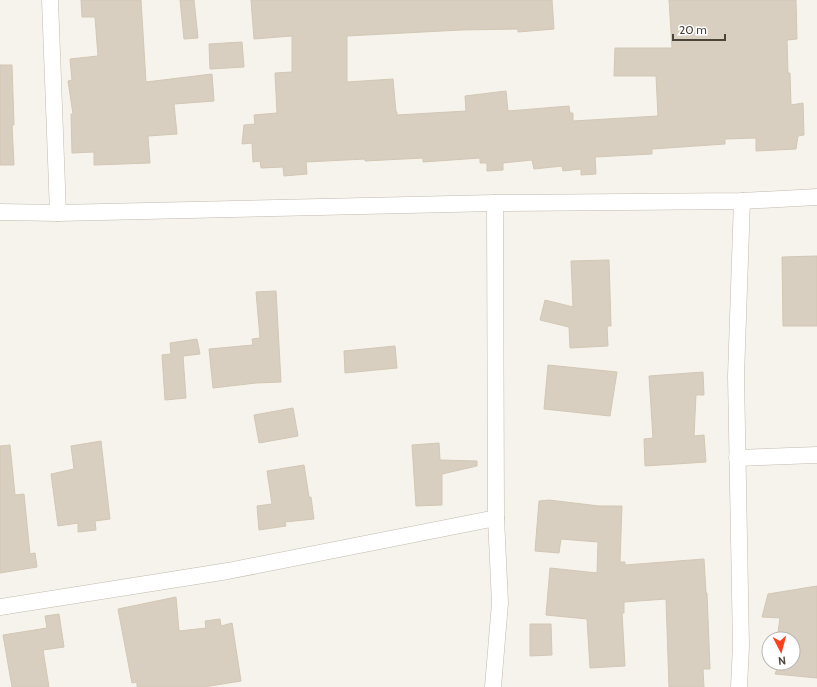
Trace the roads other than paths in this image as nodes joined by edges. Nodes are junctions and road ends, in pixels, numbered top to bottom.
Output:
1 (50, 0) edge
2 (817, 197) edge
3 (742, 201) junction
4 (495, 203) junction
5 (0, 212) edge
6 (58, 213) junction
7 (817, 455) edge
8 (737, 458) junction
9 (496, 518) junction
10 (0, 606) edge
11 (493, 687) edge
12 (739, 687) edge

1 - 6 street
2 - 3 street
3 - 4 street
3 - 8 street
4 - 6 street
4 - 9 street
5 - 6 street
7 - 8 street
8 - 12 street
9 - 10 street
9 - 11 street

